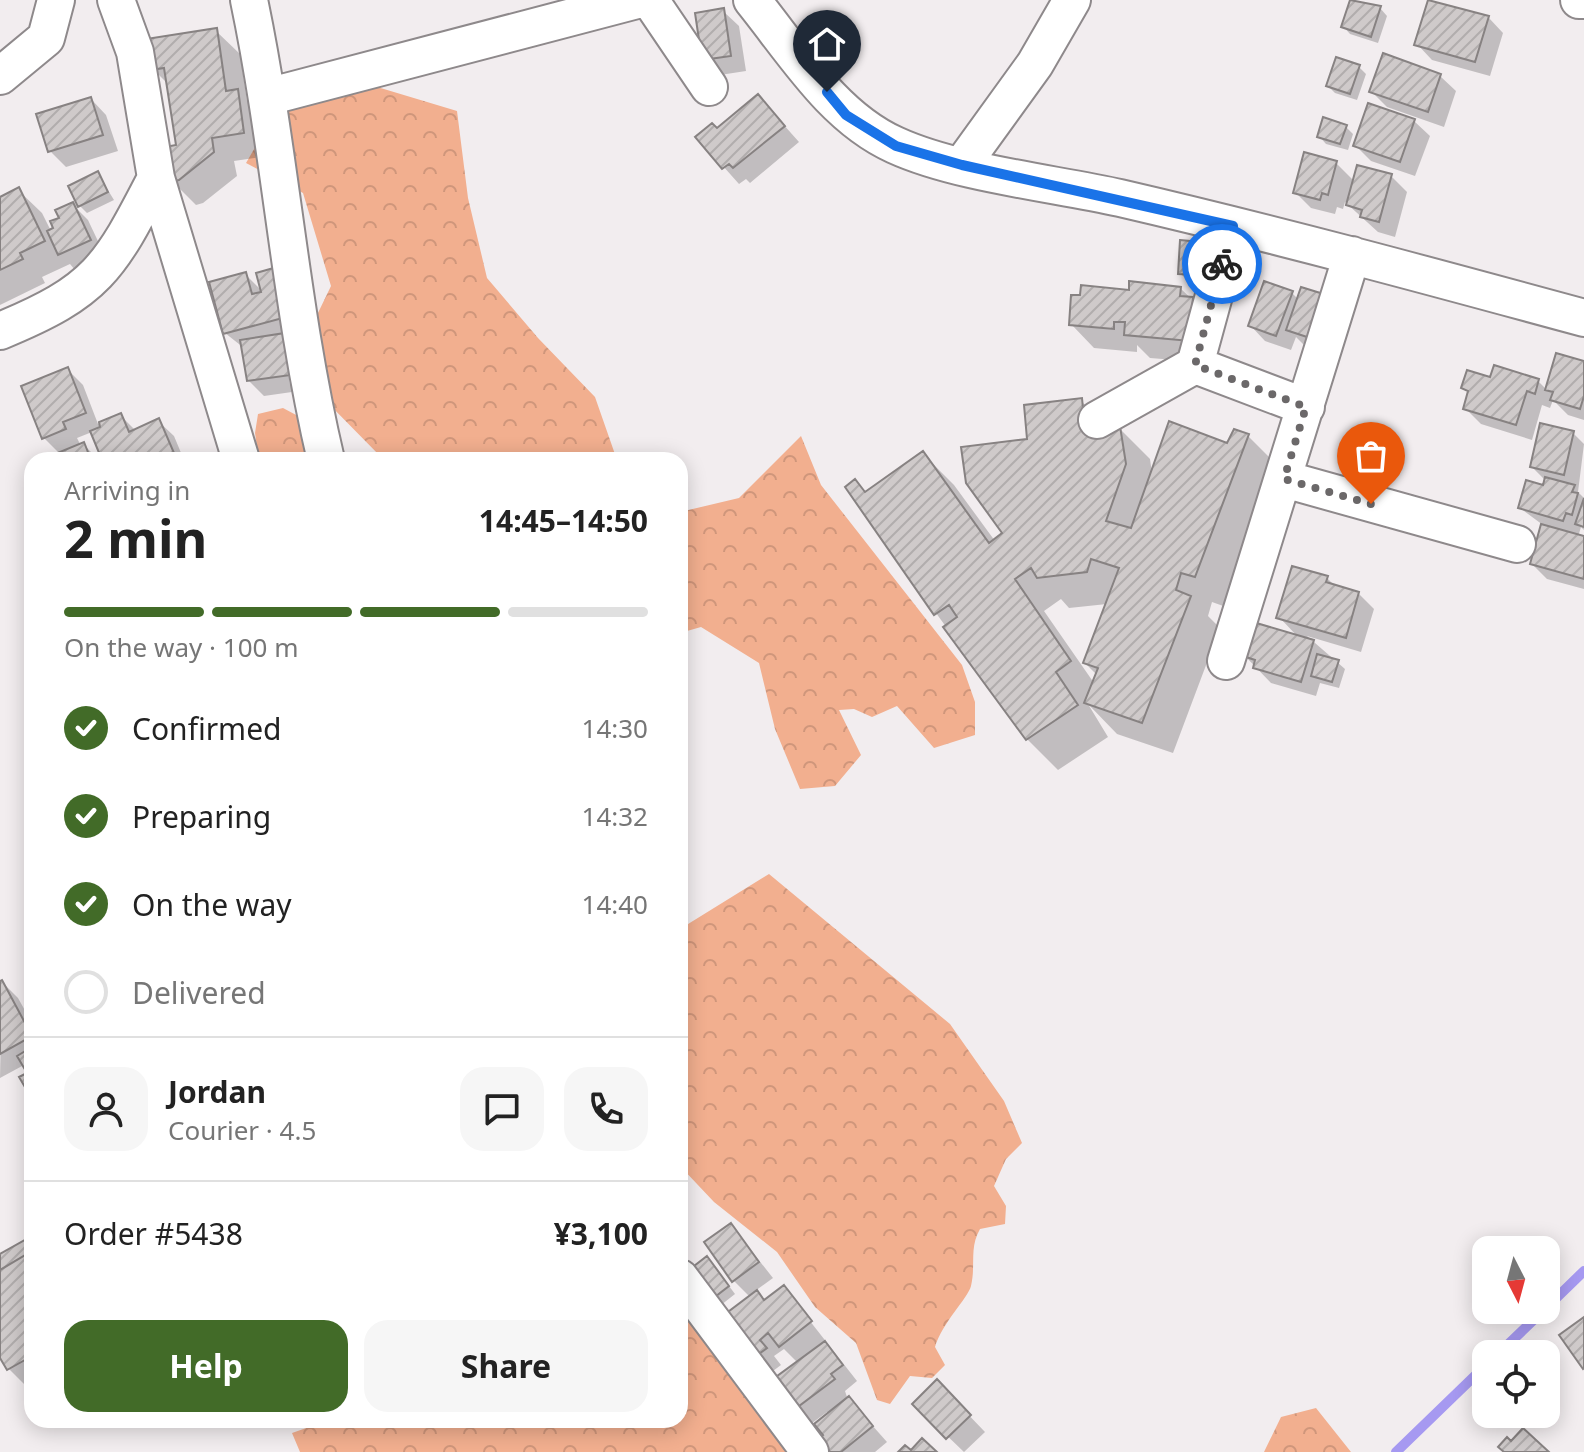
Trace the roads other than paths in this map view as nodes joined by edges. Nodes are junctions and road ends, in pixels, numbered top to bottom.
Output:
1 (56, 0) edge
2 (116, 0) edge
3 (249, 0) edge
4 (637, 0) edge
5 (650, 0) edge
6 (752, 0) edge
7 (1072, 0) edge
8 (0, 76) edge
9 (709, 87) dead end
10 (267, 97) junction
11 (962, 165) junction
12 (156, 178) junction
13 (1233, 226) junction
14 (1352, 255) junction
15 (1584, 318) edge
16 (0, 331) edge
17 (1195, 365) junction
18 (1306, 407) junction
19 (1097, 420) dead end
20 (239, 452) edge
21 (324, 452) edge
22 (1284, 479) junction
23 (1517, 544) dead end
24 (1226, 661) dead end
25 (688, 1289) edge
26 (810, 1452) edge

1 - 8 street
2 - 12 street
3 - 10 street
4 - 10 street
5 - 9 street
6 - 11 street
7 - 11 street
10 - 21 street
11 - 13 street
12 - 16 street
12 - 20 street
13 - 14 street
13 - 17 street
14 - 15 street
14 - 18 street
17 - 18 street
17 - 19 street
18 - 22 street
22 - 23 street
22 - 24 street
25 - 26 street

